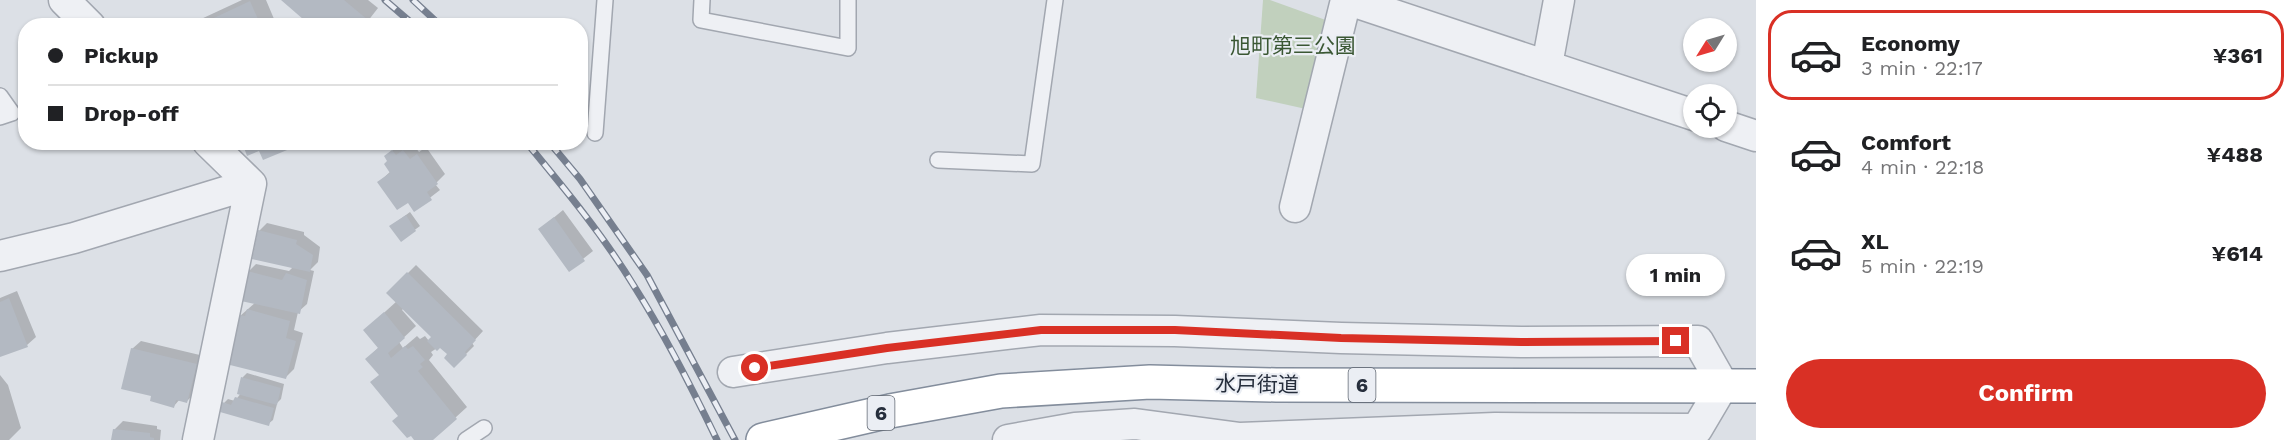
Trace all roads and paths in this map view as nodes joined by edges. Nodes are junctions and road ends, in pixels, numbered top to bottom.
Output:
1 (64, 0) edge
2 (605, 0) edge
3 (702, 0) edge
4 (848, 0) edge
5 (1055, 0) edge
6 (1348, 0) edge
7 (1559, 0) edge
8 (82, 18) edge
9 (1547, 65) junction
10 (0, 96) edge
11 (1683, 111) edge
12 (0, 117) edge
13 (1737, 130) edge
14 (595, 133) dead end
15 (1756, 136) edge
16 (216, 150) edge
17 (938, 160) dead end
18 (250, 184) junction
19 (1295, 207) dead end
20 (0, 256) edge
21 (733, 372) dead end
22 (1723, 385) junction
23 (1756, 386) edge
24 (484, 428) dead end
25 (1239, 439) edge
26 (198, 440) edge
27 (466, 440) edge
28 (763, 440) edge
29 (1008, 440) edge

1 - 8 street
2 - 14 lane
3 - 4 lane
5 - 17 lane
6 - 9 street
6 - 19 street
7 - 9 street
9 - 11 street
10 - 12 lane
13 - 15 street
16 - 18 street
18 - 20 street
18 - 26 street
21 - 22 street
22 - 23 highway, 水戸街道 / 6
22 - 25 street
22 - 28 highway, 水戸街道 / 6
24 - 27 lane
25 - 29 street

